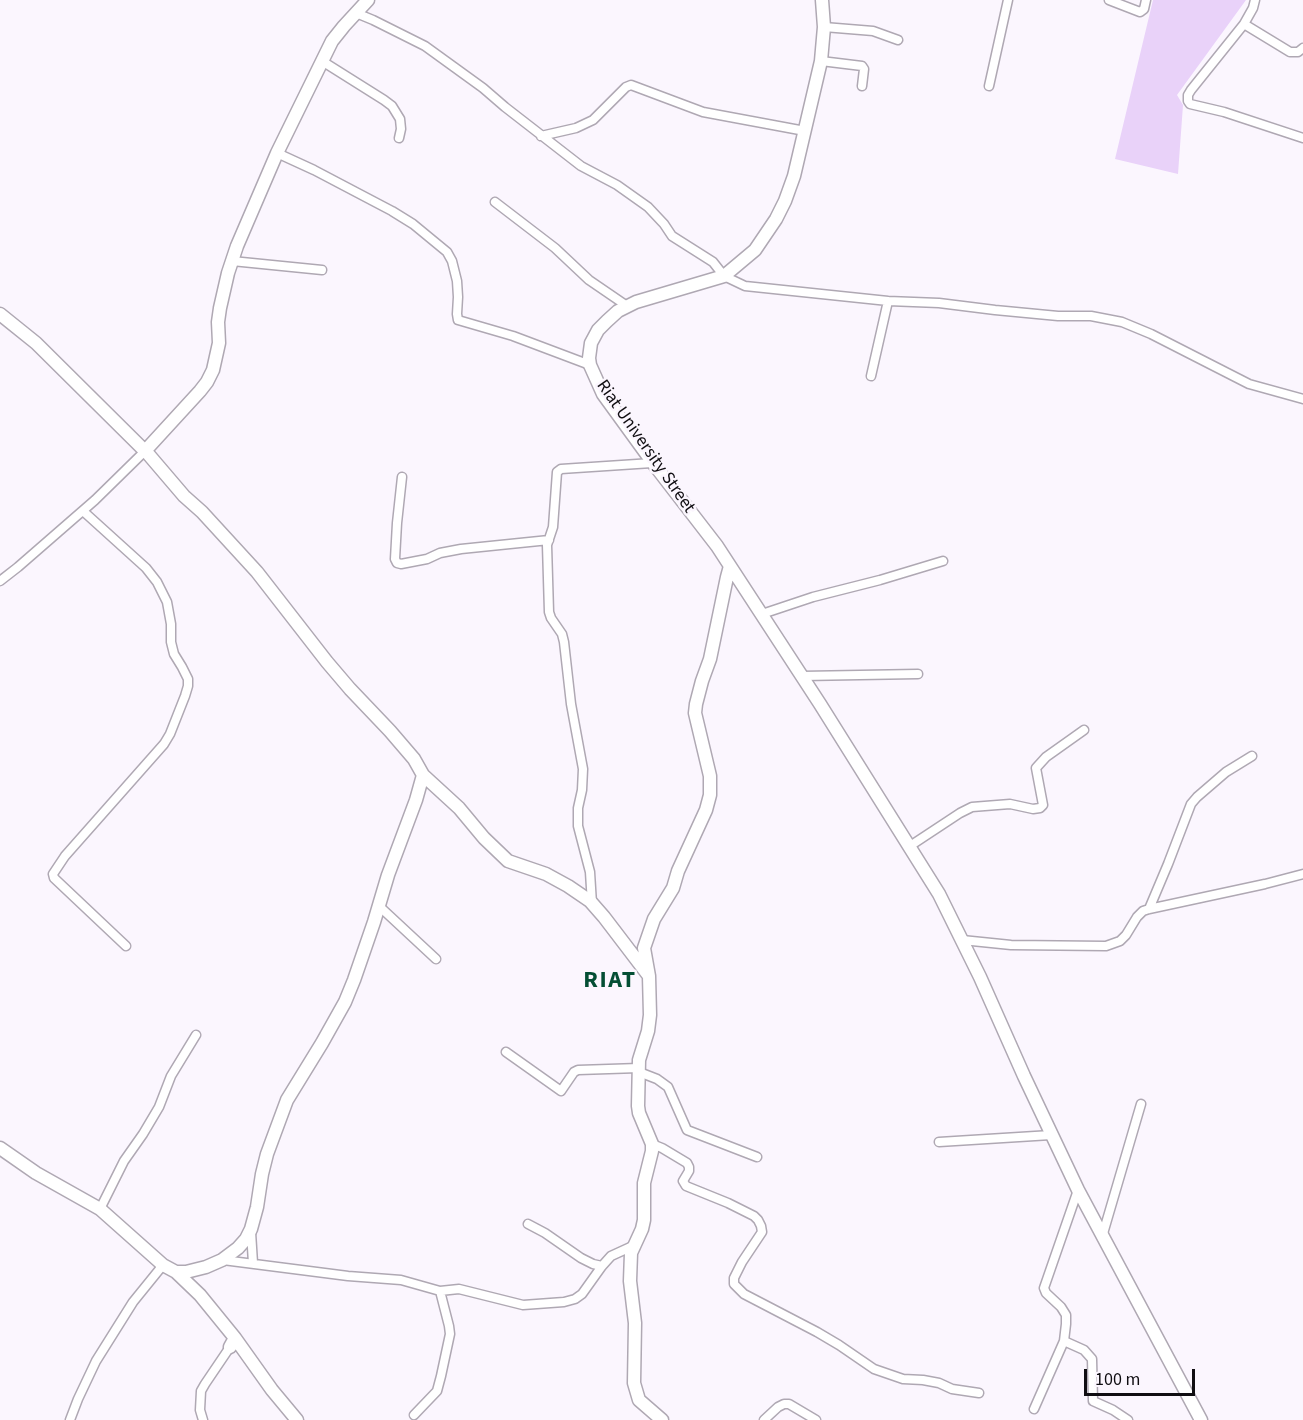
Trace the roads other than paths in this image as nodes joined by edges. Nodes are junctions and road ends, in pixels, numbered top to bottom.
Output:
1 (368, 0) edge
2 (822, 0) edge
3 (1008, 0) edge
4 (1109, 0) edge
5 (1146, 0) edge
6 (1255, 0) edge
7 (356, 13) junction
8 (1244, 24) junction
9 (824, 27) junction
10 (898, 40) dead end
11 (1303, 48) edge
12 (322, 61) junction
13 (821, 61) junction
14 (862, 86) dead end
15 (989, 86) dead end
16 (805, 130) junction
17 (541, 136) junction
18 (399, 138) dead end
19 (1303, 138) edge
20 (277, 153) junction
21 (495, 202) dead end
22 (232, 261) junction
23 (322, 270) dead end
24 (724, 276) junction
25 (888, 301) junction
26 (627, 306) junction
27 (1, 317) edge
28 (590, 365) junction
29 (871, 376) dead end
30 (1303, 399) edge
31 (145, 450) junction
32 (652, 463) junction
33 (402, 477) dead end
34 (83, 511) junction
35 (549, 540) junction
36 (943, 561) dead end
37 (730, 566) junction
38 (0, 581) edge
39 (762, 614) junction
40 (918, 674) dead end
41 (802, 676) junction
42 (1084, 730) dead end
43 (1252, 756) dead end
44 (423, 775) junction
45 (910, 846) junction
46 (1303, 874) edge
47 (592, 904) junction
48 (379, 906) junction
49 (1149, 909) junction
50 (962, 940) junction
51 (126, 946) dead end
52 (436, 958) dead end
53 (649, 976) junction
54 (196, 1035) dead end
55 (506, 1052) dead end
56 (639, 1070) junction
57 (1141, 1104) dead end
58 (1051, 1135) junction
59 (939, 1142) dead end
60 (652, 1144) junction
61 (0, 1148) edge
62 (757, 1157) dead end
63 (1078, 1190) junction
64 (100, 1209) junction
65 (528, 1224) dead end
66 (251, 1229) junction
67 (1102, 1238) junction
68 (634, 1245) junction
69 (222, 1260) junction
70 (253, 1263) junction
71 (163, 1265) junction
72 (602, 1266) junction
73 (176, 1272) junction
74 (440, 1291) junction
75 (1064, 1341) junction
76 (233, 1342) junction
77 (980, 1394) dead end
78 (1034, 1409) dead end
79 (414, 1415) dead end
80 (70, 1420) edge
81 (202, 1420) edge
82 (297, 1420) edge
83 (662, 1420) edge
84 (764, 1420) edge
85 (816, 1420) edge
86 (1128, 1420) edge
87 (1201, 1420) edge

1 - 7 street
2 - 9 street, Riat University Street
3 - 15 street
4 - 5 street
6 - 8 street
7 - 12 street
7 - 17 street
8 - 11 street
8 - 19 street
9 - 10 street
9 - 13 street, Riat University Street
12 - 18 street
12 - 20 street
13 - 14 street
13 - 16 street, Riat University Street
16 - 17 street
16 - 24 street, Riat University Street
17 - 24 street
20 - 22 street
20 - 28 street
21 - 26 street
22 - 23 street
22 - 31 street
24 - 25 street
24 - 26 street, Riat University Street
25 - 29 street
25 - 30 street
26 - 28 street, Riat University Street
27 - 31 street
28 - 32 street, Riat University Street
31 - 34 street
31 - 44 street
32 - 35 street
32 - 37 street, Riat University Street
33 - 35 street
34 - 38 street
34 - 51 street
35 - 47 street
36 - 39 street
37 - 39 street, Riat University Street
37 - 53 street
39 - 41 street, Riat University Street
40 - 41 street
41 - 45 street, Riat University Street
42 - 45 street
43 - 49 street
44 - 47 street
44 - 48 street
45 - 50 street, Riat University Street
46 - 49 street
47 - 53 street
48 - 52 street
48 - 66 street
49 - 50 street
50 - 58 street, Riat University Street
53 - 56 street
54 - 64 street
55 - 56 street
56 - 60 street
56 - 62 street
57 - 67 street
58 - 59 street
58 - 63 street, Riat University Street
60 - 68 street
60 - 77 street
61 - 64 street
63 - 67 street, Riat University Street
63 - 75 street
64 - 71 street
65 - 72 street
66 - 69 street
66 - 70 street
67 - 87 street, Riat University Street
68 - 72 street
68 - 83 street
69 - 70 street
69 - 73 street
70 - 74 street
71 - 73 street
71 - 80 street
72 - 74 street
73 - 76 street
74 - 79 street
75 - 78 street
75 - 86 street
76 - 81 street
76 - 82 street
84 - 85 street

